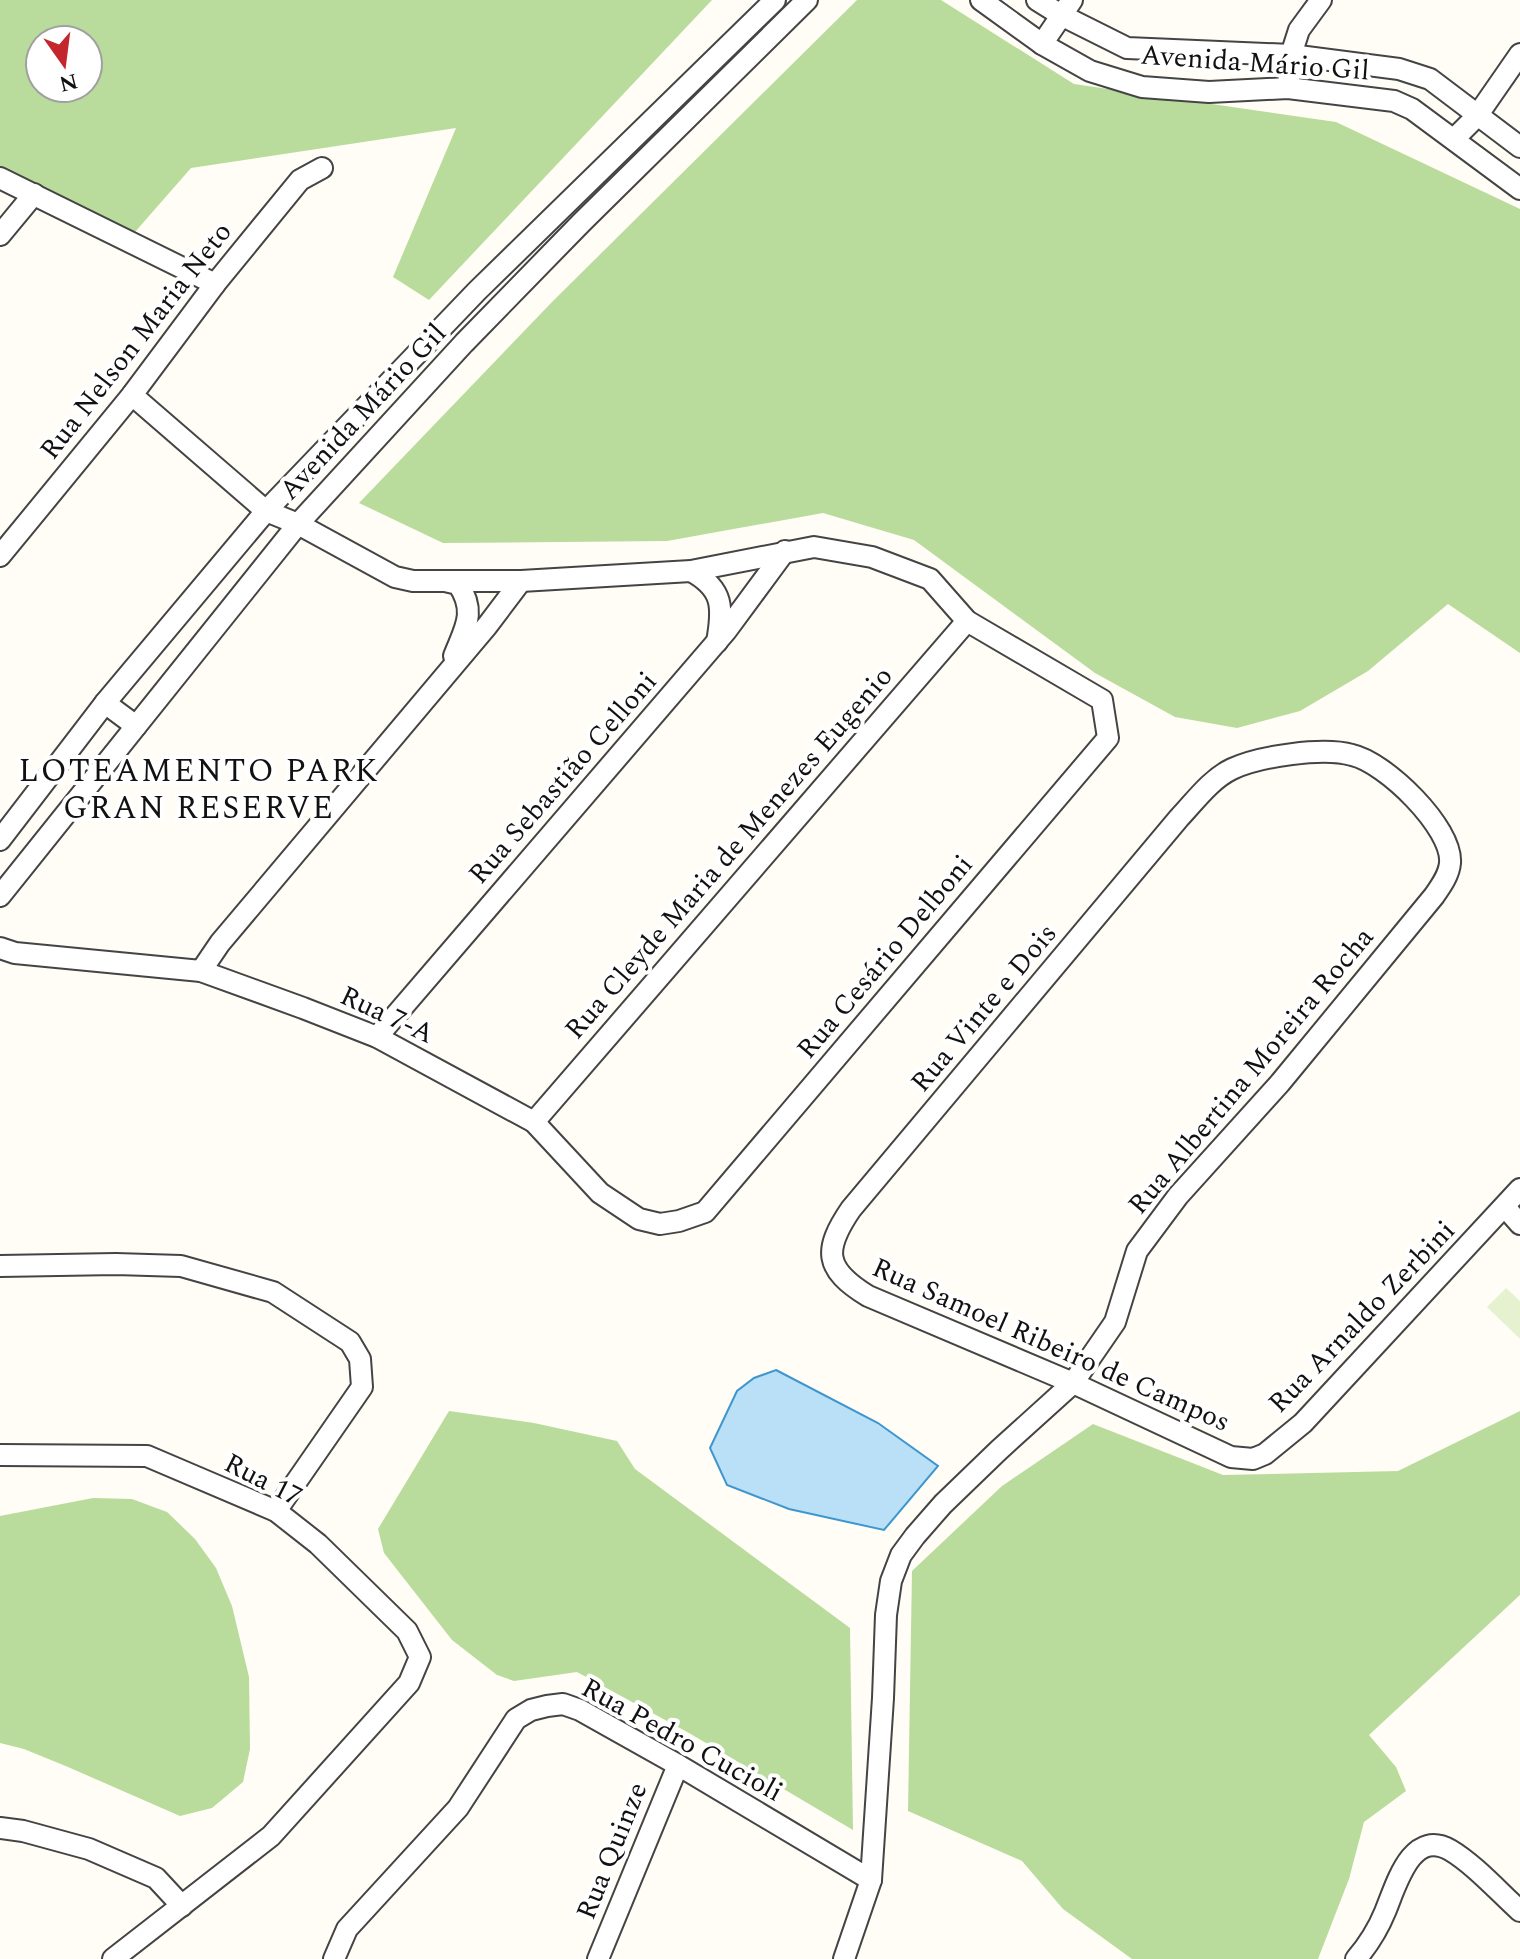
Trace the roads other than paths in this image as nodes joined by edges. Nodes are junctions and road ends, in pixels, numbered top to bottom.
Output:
1 (775, 0) edge
2 (807, 0) edge
3 (981, 0) edge
4 (1037, 0) edge
5 (1321, 0) edge
6 (1067, 8) edge
7 (752, 22) junction
8 (768, 38) junction
9 (1042, 44) junction
10 (1520, 54) edge
11 (1291, 55) junction
12 (1288, 88) junction
13 (1477, 116) junction
14 (1454, 139) junction
15 (625, 147) junction
16 (1520, 147) edge
17 (641, 163) junction
18 (322, 168) dead end
19 (0, 178) edge
20 (1520, 189) edge
21 (34, 194) junction
22 (0, 235) edge
23 (215, 284) junction
24 (445, 323) junction
25 (464, 343) junction
26 (132, 395) junction
27 (266, 511) junction
28 (298, 524) junction
29 (785, 551) junction
30 (0, 556) edge
31 (691, 571) junction
32 (445, 581) junction
33 (521, 581) junction
34 (967, 621) junction
35 (717, 642) junction
36 (449, 671) junction
37 (105, 703) junction
38 (136, 726) junction
39 (1216, 779) joint
40 (0, 840) edge
41 (0, 896) edge
42 (0, 948) edge
43 (201, 971) junction
44 (377, 1037) junction
45 (534, 1122) junction
46 (1520, 1189) edge
47 (1505, 1207) junction
48 (705, 1212) joint
49 (1520, 1224) edge
50 (0, 1266) edge
51 (848, 1284) joint
52 (1073, 1383) junction
53 (0, 1455) edge
54 (1231, 1457) joint
55 (276, 1511) junction
56 (678, 1765) junction
57 (0, 1828) edge
58 (871, 1880) junction
59 (182, 1906) junction
60 (1520, 1911) edge
61 (113, 1959) edge
62 (334, 1959) edge
63 (598, 1959) edge
64 (844, 1959) edge
65 (1356, 1959) edge

1 - 7 street, Avenida Mário Gil
2 - 8 street, Avenida Mário Gil
3 - 9 street, Avenida Mário Gil
4 - 6 street, Avenida Mário Gil
5 - 11 street
6 - 9 street
6 - 11 street, Avenida Mário Gil
7 - 8 street
7 - 15 street, Avenida Mário Gil
8 - 17 street, Avenida Mário Gil
9 - 12 street, Avenida Mário Gil
10 - 13 street
11 - 12 street
11 - 13 street, Avenida Mário Gil
12 - 14 street, Avenida Mário Gil
13 - 14 street
13 - 16 street, Avenida Mário Gil
14 - 20 street, Avenida Mário Gil
15 - 17 street
15 - 24 street, Avenida Mário Gil
17 - 25 street, Avenida Mário Gil
18 - 23 street, Rua Nelson Maria Neto
19 - 21 street
21 - 22 street
21 - 23 street
23 - 26 street, Rua Nelson Maria Neto
24 - 25 street
24 - 27 street, Avenida Mário Gil
25 - 28 street, Avenida Mário Gil
26 - 27 street
26 - 30 street, Rua Nelson Maria Neto
27 - 28 street
27 - 37 street, Avenida Mário Gil
28 - 32 street
28 - 38 street, Avenida Mário Gil
29 - 31 street
29 - 34 street
29 - 35 street, Rua Sebastião Celloni
31 - 33 street
31 - 35 street
32 - 33 street
32 - 36 street
33 - 36 street
34 - 45 street, Rua Cleyde Maria de Menezes Eugenio
34 - 48 street, Rua Cesário Delboni
35 - 44 street, Rua Sebastião Celloni
36 - 43 street
37 - 38 street
37 - 40 street, Avenida Mário Gil
38 - 41 street, Avenida Mário Gil
39 - 51 street, Rua Vinte e Dois
39 - 52 street, Rua Albertina Moreira Rocha
42 - 43 street, Rua 7-A
43 - 44 street, Rua 7-A
44 - 45 street, Rua 7-A
45 - 48 street, Rua 7-A
46 - 47 street, Rua Arnaldo Zerbini
47 - 49 street
47 - 54 street, Rua Arnaldo Zerbini
50 - 55 street
51 - 52 street, Rua Samoel Ribeiro de Campos
52 - 54 street, Rua Samoel Ribeiro de Campos
52 - 58 street, Rua Albertina Moreira Rocha
53 - 55 street, Rua 17
55 - 59 street, Rua 17
56 - 58 street, Rua Pedro Cucioli
56 - 62 street, Rua Pedro Cucioli
56 - 63 street, Rua Quinze
57 - 59 street
58 - 64 street, Rua Albertina Moreira Rocha
59 - 61 street
60 - 65 street

